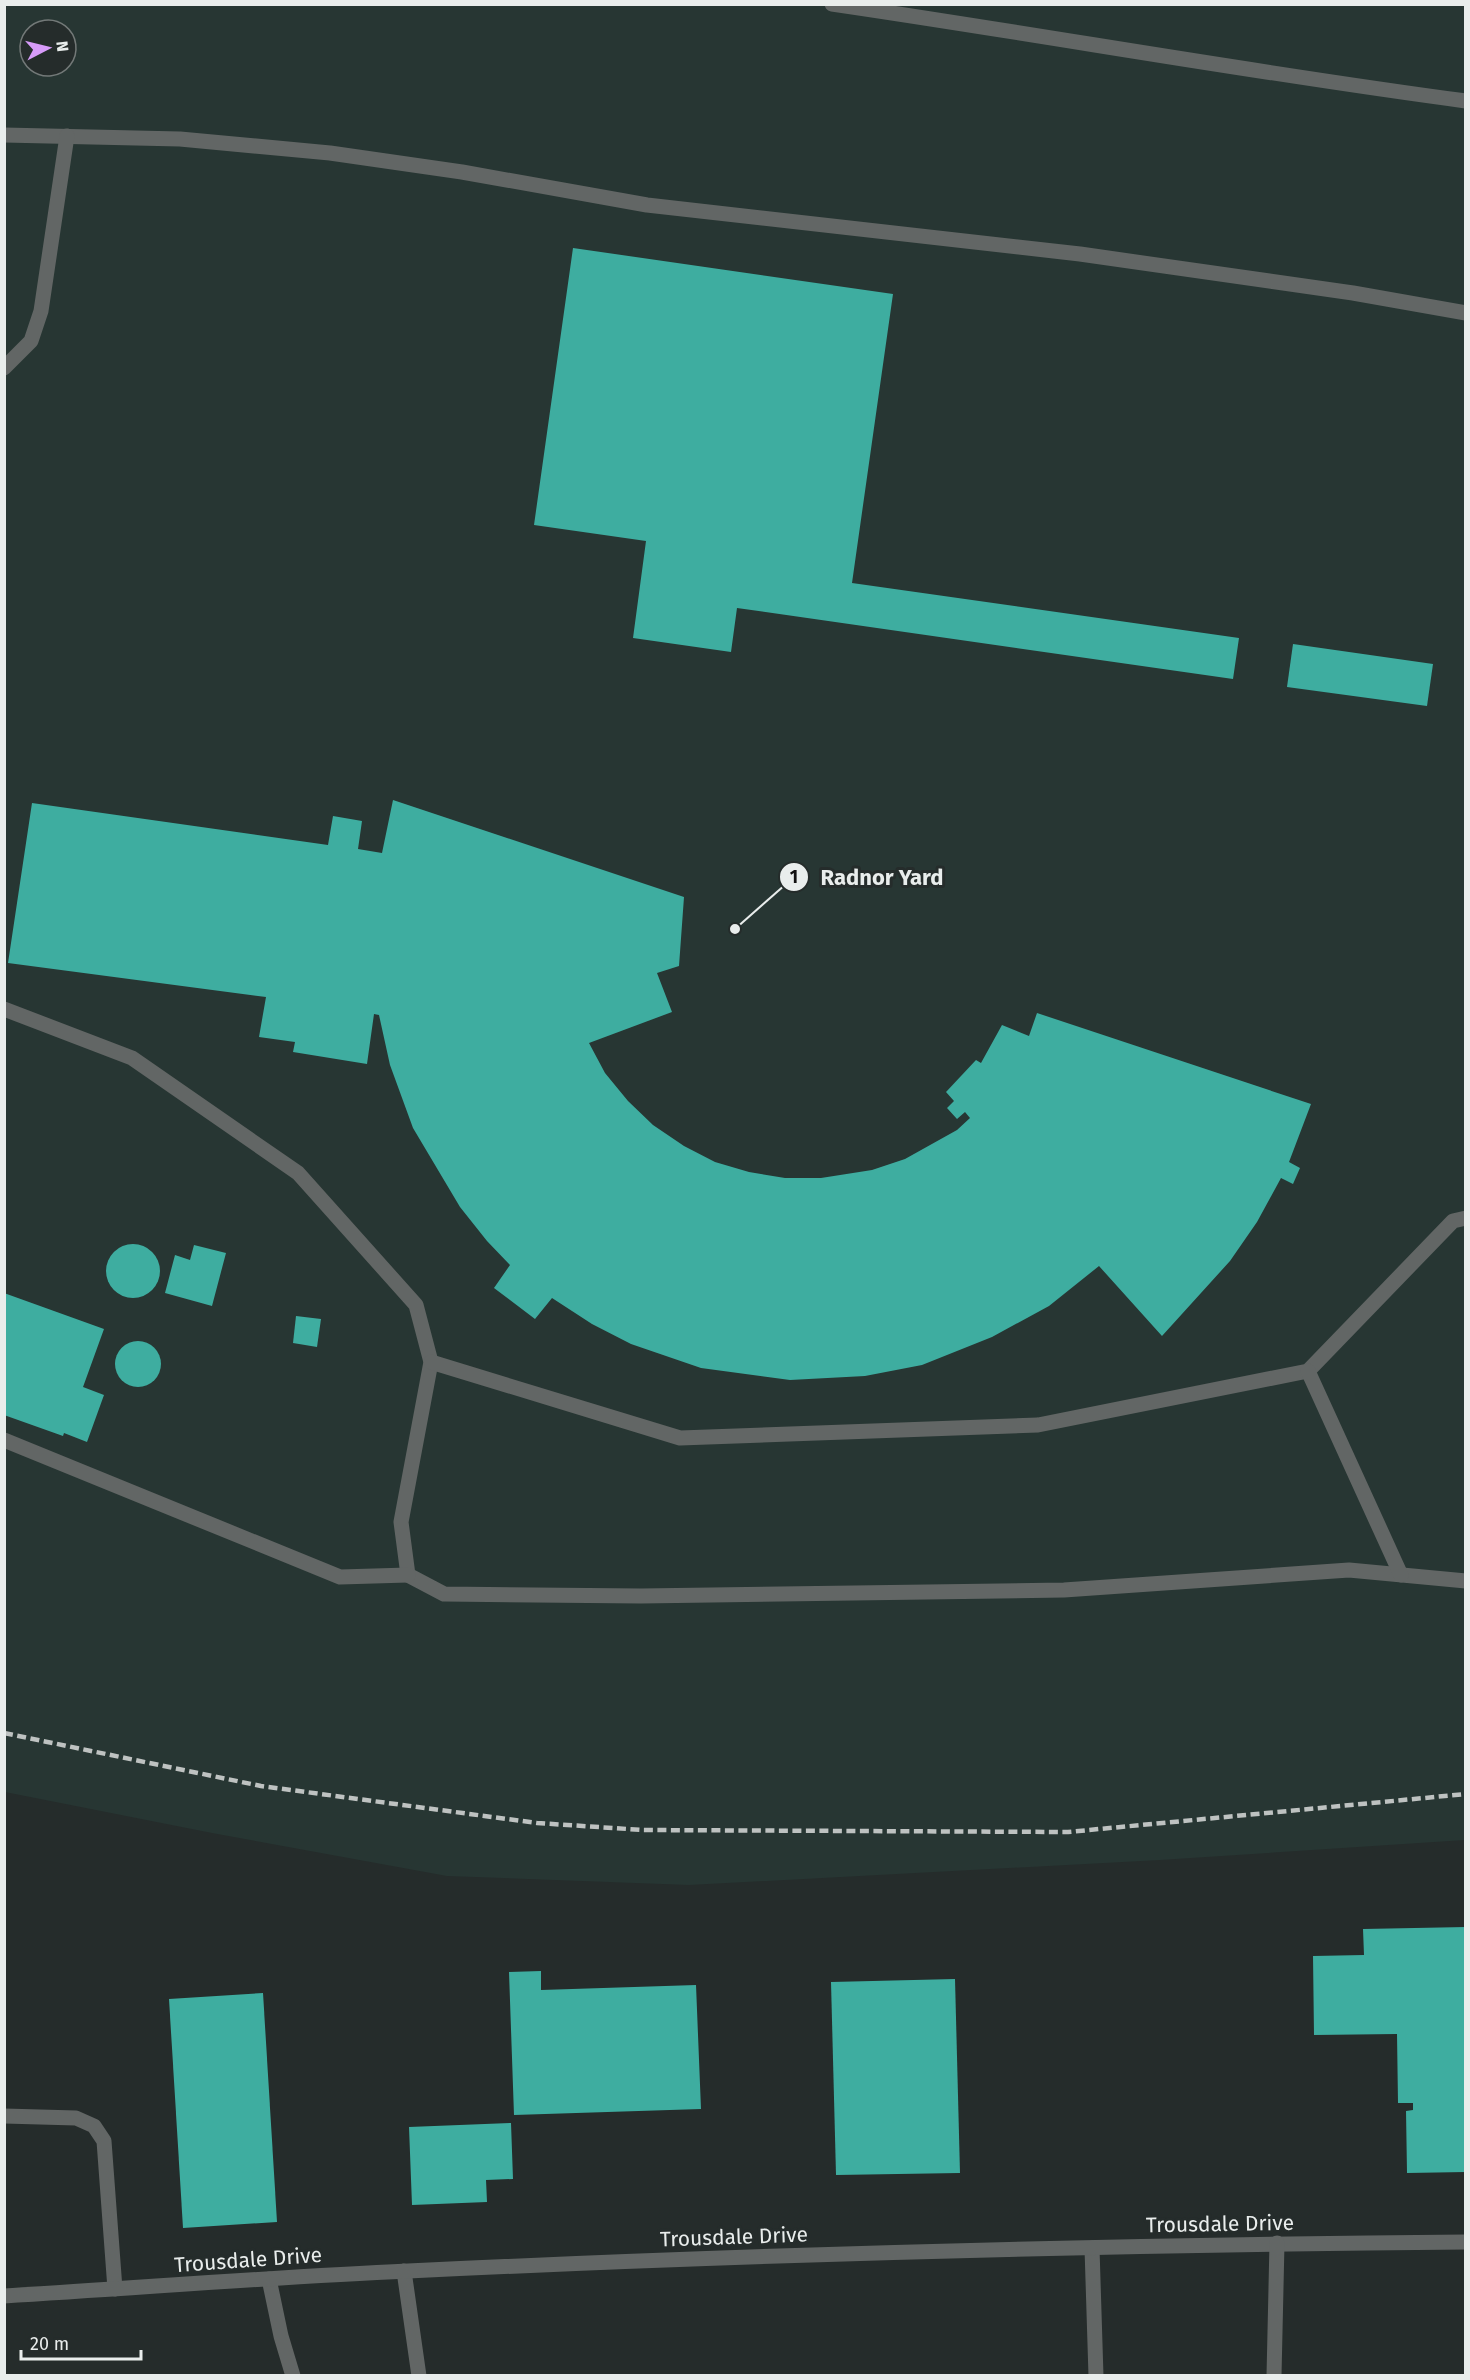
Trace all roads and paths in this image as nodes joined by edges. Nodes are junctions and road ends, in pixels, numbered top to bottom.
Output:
1 (832, 4) edge
2 (1466, 101) edge
3 (4, 135) edge
4 (67, 136) junction
5 (1466, 313) edge
6 (4, 368) edge
7 (4, 1009) edge
8 (1466, 1218) edge
9 (432, 1362) junction
10 (1308, 1371) junction
11 (4, 1440) edge
12 (408, 1575) junction
13 (1401, 1575) junction
14 (1466, 1581) edge
15 (4, 2116) edge
16 (1466, 2242) edge
17 (1277, 2244) junction
18 (1092, 2248) junction
19 (404, 2271) junction
20 (269, 2279) junction
21 (115, 2289) junction
22 (4, 2296) edge
23 (293, 2376) edge
24 (419, 2376) edge
25 (1096, 2376) edge
26 (1274, 2376) edge

1 - 2 street
3 - 4 street
4 - 5 street
4 - 6 street
7 - 9 street
8 - 10 street
9 - 10 street
9 - 12 street
10 - 13 street
11 - 12 street
12 - 13 street
13 - 14 street
15 - 21 street
16 - 17 street, Trousdale Drive
17 - 18 street, Trousdale Drive
17 - 26 street
18 - 19 street, Trousdale Drive
18 - 25 street
19 - 20 street, Trousdale Drive
19 - 24 street
20 - 21 street, Trousdale Drive
20 - 23 street
21 - 22 street, Trousdale Drive

